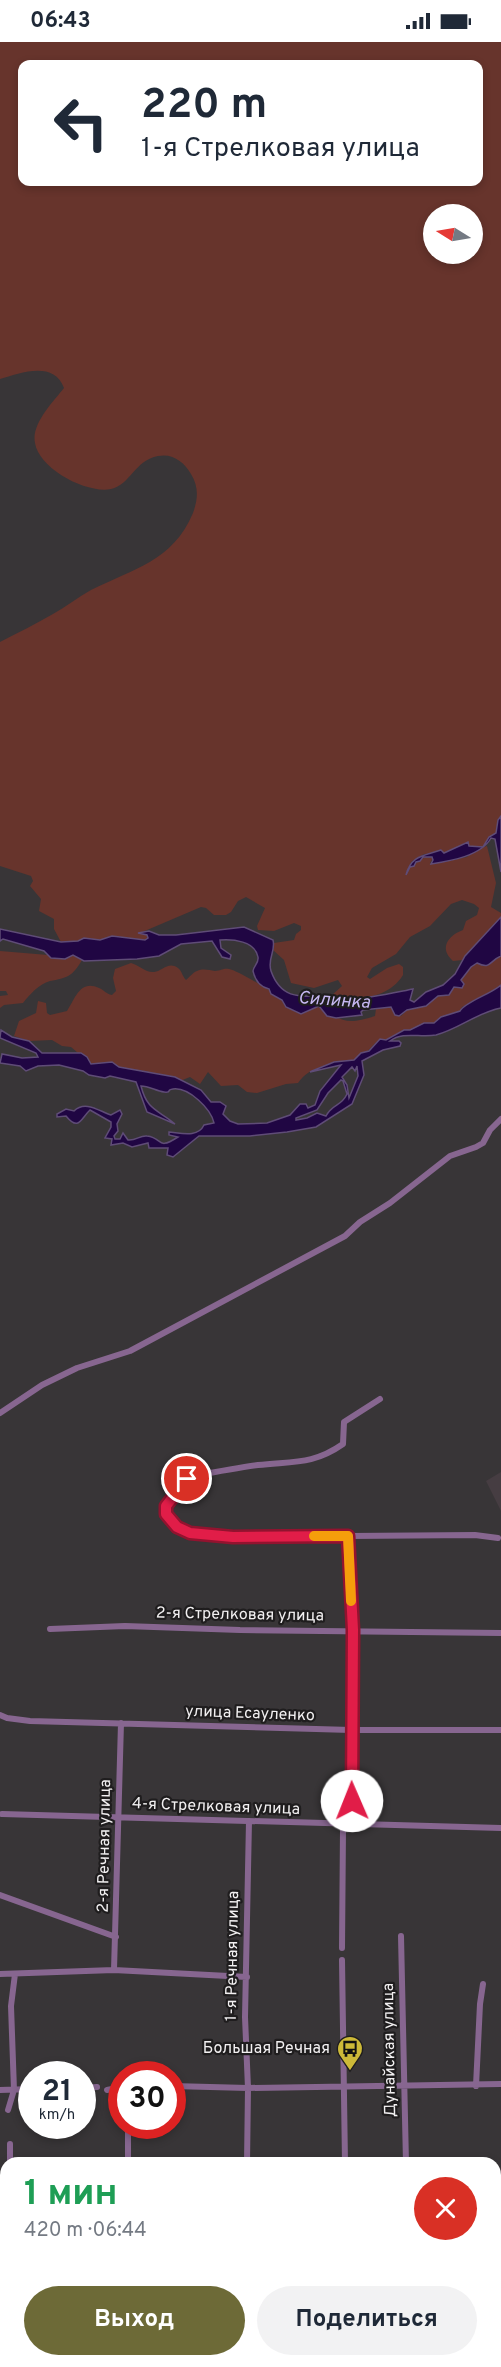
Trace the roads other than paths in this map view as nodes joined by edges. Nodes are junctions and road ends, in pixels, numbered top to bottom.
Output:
1 (501, 1119) edge
2 (380, 1399) dead end
3 (0, 1413) edge
4 (348, 1536) junction
5 (498, 1538) dead end
6 (50, 1629) dead end
7 (353, 1630) junction
8 (501, 1633) edge
9 (0, 1714) edge
10 (121, 1723) junction
11 (351, 1730) junction
12 (501, 1730) edge
13 (2, 1814) dead end
14 (119, 1818) junction
15 (249, 1821) junction
16 (352, 1825) junction
17 (501, 1828) edge
18 (0, 1895) edge
19 (401, 1936) dead end
20 (116, 1937) junction
21 (342, 1948) dead end
22 (342, 1960) dead end
23 (114, 1970) junction
24 (0, 1974) edge
25 (15, 1974) junction
26 (247, 1977) junction
27 (483, 1983) dead end
28 (501, 2084) edge
29 (186, 2086) edge
30 (404, 2086) junction
31 (476, 2086) junction
32 (345, 2087) junction
33 (248, 2088) junction
34 (0, 2090) edge
35 (14, 2090) junction
36 (18, 2090) edge
37 (8, 2110) dead end
38 (128, 2139) edge
39 (10, 2145) dead end
40 (10, 2157) edge
41 (128, 2157) edge
42 (247, 2157) edge
43 (345, 2157) edge
44 (406, 2157) edge

1 - 3 street
2 - 4 street
4 - 5 street
4 - 7 street
6 - 7 street, 2-я Стрелковая улица
7 - 8 street, 2-я Стрелковая улица
7 - 11 street
9 - 10 street, улица Есауленко
10 - 11 street, улица Есауленко
10 - 14 street, 2-я Речная улица
11 - 12 street, улица Есауленко
11 - 16 street
13 - 14 street, 4-я Стрелковая улица
14 - 15 street, 4-я Стрелковая улица
14 - 20 street, 2-я Речная улица
15 - 16 street, 4-я Стрелковая улица
15 - 26 street, 1-я Речная улица
16 - 17 street, 4-я Стрелковая улица
16 - 21 street
18 - 20 street
19 - 30 street, Дунайская улица
20 - 23 street, 2-я Речная улица
22 - 32 street
23 - 25 street
23 - 26 street
24 - 25 street
25 - 35 street
26 - 33 street, 1-я Речная улица
27 - 31 street
28 - 31 street
29 - 33 street
30 - 31 street
30 - 32 street
30 - 44 street, Дунайская улица
32 - 33 street
32 - 43 street
33 - 42 street, 1-я Речная улица
34 - 35 street
35 - 36 street
35 - 37 street
38 - 41 street
39 - 40 street

